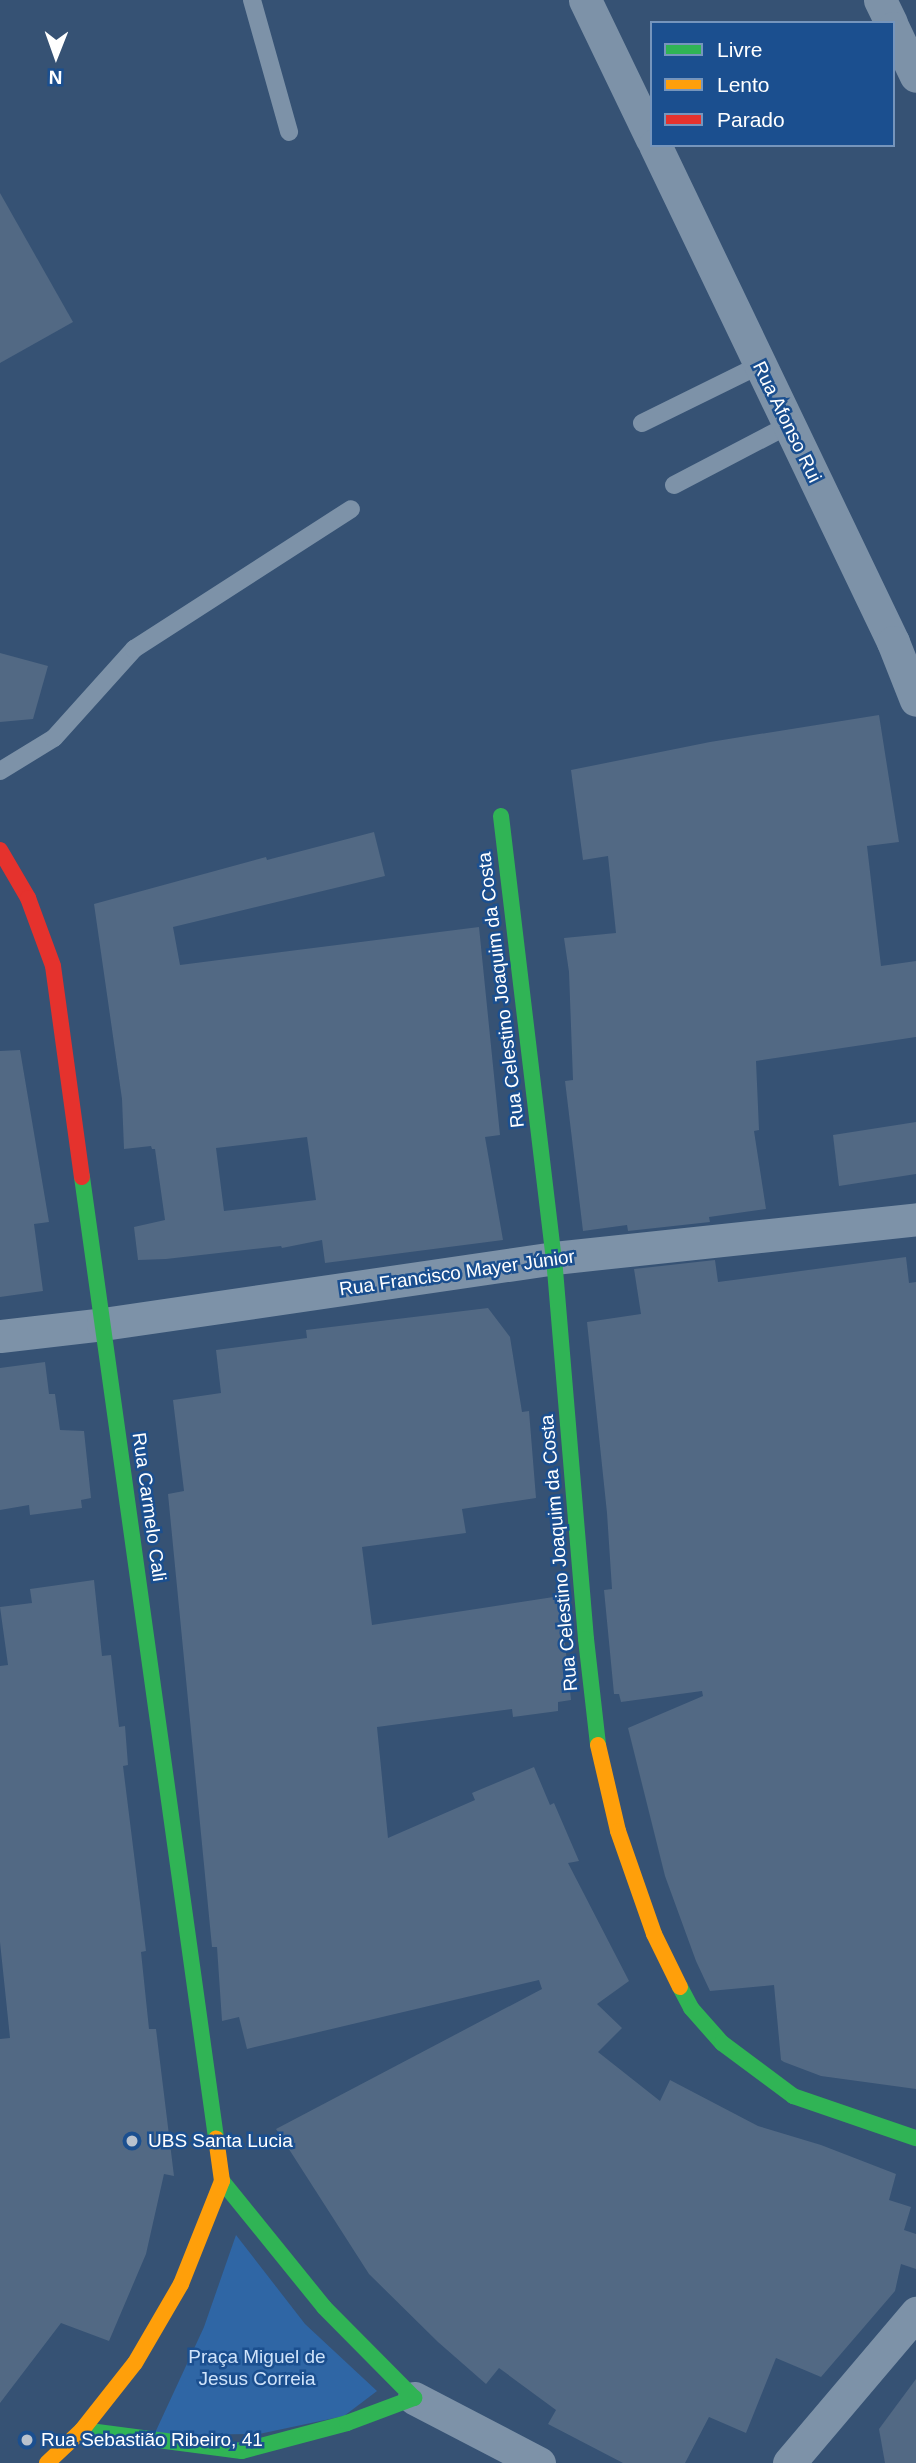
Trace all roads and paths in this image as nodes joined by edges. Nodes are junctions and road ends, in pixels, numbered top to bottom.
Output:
1 (253, 0) edge
2 (585, 0) edge
3 (880, 0) edge
4 (890, 21) edge
5 (895, 32) edge
6 (916, 76) edge
7 (289, 132) dead end
8 (650, 135) edge
9 (655, 147) edge
10 (760, 365) junction
11 (642, 423) dead end
12 (789, 425) junction
13 (674, 485) dead end
14 (351, 509) dead end
15 (916, 700) edge
16 (0, 771) edge
17 (501, 816) dead end
18 (0, 850) edge
19 (916, 1219) edge
20 (554, 1258) junction
21 (103, 1324) junction
22 (0, 1336) edge
23 (916, 2138) edge
24 (222, 2181) junction
25 (916, 2313) edge
26 (414, 2398) junction
27 (82, 2430) junction
28 (243, 2457) edge
29 (47, 2463) edge
30 (539, 2463) edge
31 (789, 2463) edge

1 - 7 lane
2 - 8 street
3 - 4 street
5 - 6 street
9 - 10 street, Rua Afonso Rui
10 - 11 lane
10 - 12 street, Rua Afonso Rui
12 - 13 lane
12 - 15 street, Rua Afonso Rui
14 - 16 lane
17 - 20 street, Rua Celestino Joaquim da Costa
18 - 21 street, Rua Carmelo Cali
19 - 20 street, Rua Francisco Mayer Júnior
20 - 21 street, Rua Francisco Mayer Júnior
20 - 23 street, Rua Celestino Joaquim da Costa
21 - 22 street, Rua Francisco Mayer Júnior
21 - 24 street, Rua Carmelo Cali
24 - 26 street
24 - 27 street
25 - 31 street
26 - 28 street
26 - 30 street
27 - 28 street
27 - 29 street

